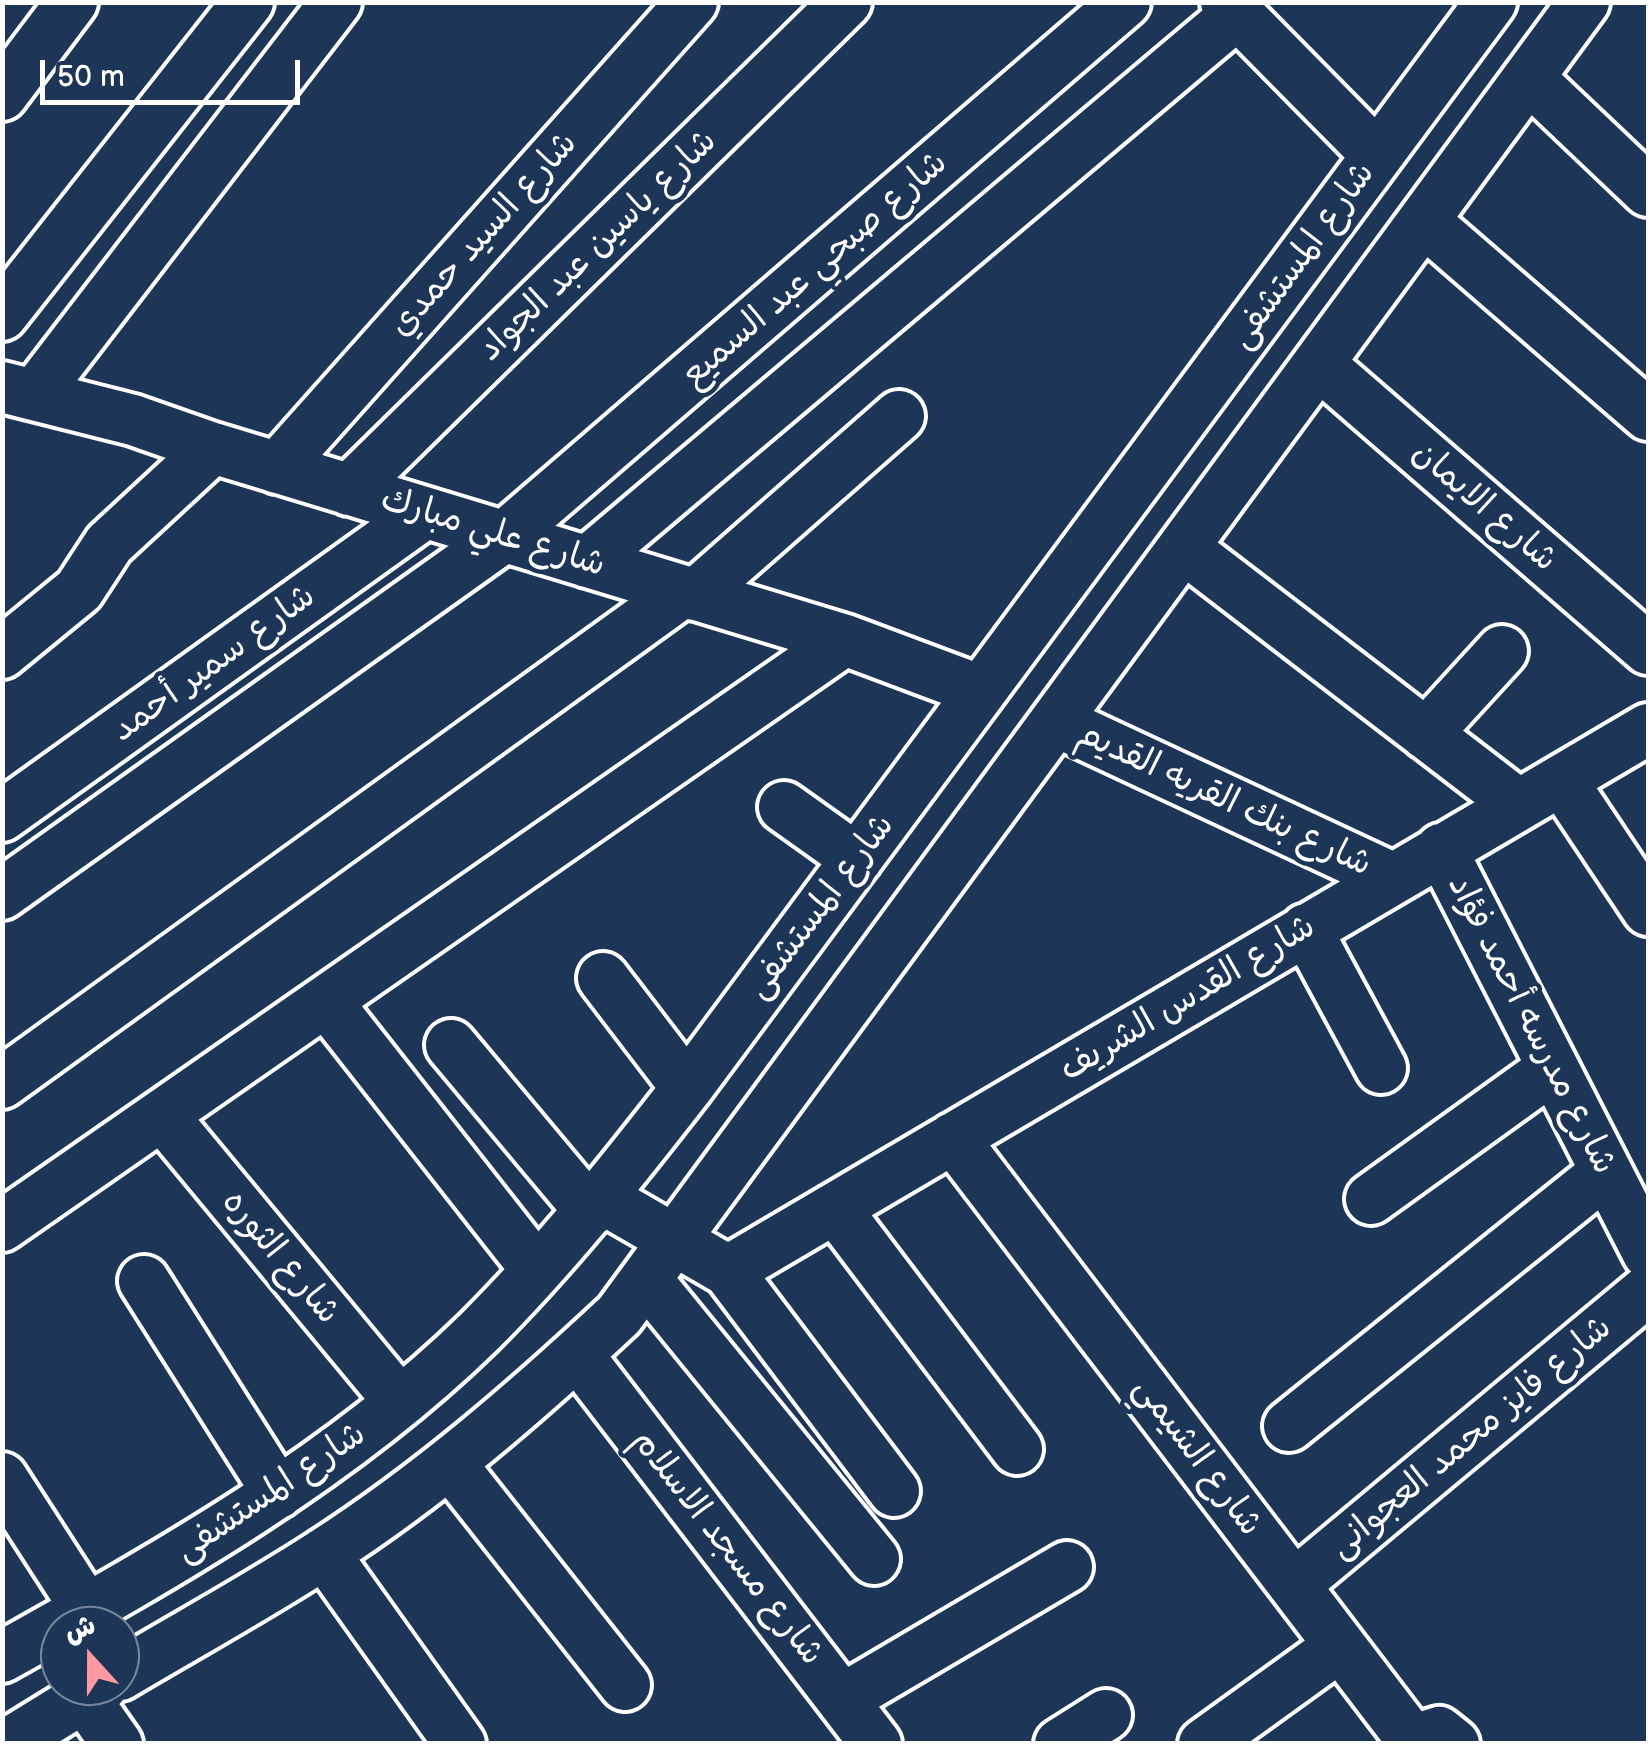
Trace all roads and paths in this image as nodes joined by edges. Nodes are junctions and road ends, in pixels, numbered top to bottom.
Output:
1 (72, 2) edge
2 (248, 2) edge
3 (336, 2) edge
4 (692, 2) edge
5 (846, 2) edge
6 (1126, 2) edge
7 (1490, 2) edge
8 (1584, 2) edge
9 (1232, 8) edge
10 (1529, 78) junction
11 (2, 95) edge
12 (1377, 155) junction
13 (1648, 191) edge
14 (1424, 221) junction
15 (2, 316) edge
16 (1319, 364) junction
17 (16, 394) edge
18 (1648, 415) edge
19 (899, 416) dead end
20 (213, 448) junction
21 (277, 468) junction
22 (349, 490) junction
23 (425, 513) junction
24 (504, 536) junction
25 (1184, 548) junction
26 (587, 562) junction
27 (690, 593) junction
28 (277, 619) junction
29 (845, 640) junction
30 (1648, 649) edge
31 (1502, 651) dead end
32 (2, 653) edge
33 (316, 671) junction
34 (981, 691) junction
35 (1056, 721) junction
36 (1648, 729) edge
37 (1426, 734) junction
38 (1562, 781) junction
39 (1519, 805) junction
40 (784, 807) dead end
41 (2, 816) edge
42 (1441, 849) junction
43 (856, 859) junction
44 (1392, 878) junction
45 (2, 894) edge
46 (1648, 910) edge
47 (1306, 929) junction
48 (603, 978) dead end
49 (326, 1001) junction
50 (451, 1045) dead end
51 (1381, 1068) dead end
52 (1553, 1068) junction
53 (2, 1082) edge
54 (686, 1088) junction
55 (162, 1115) junction
56 (953, 1138) junction
57 (1606, 1172) junction
58 (1370, 1199) dead end
59 (596, 1204) junction
60 (834, 1208) junction
61 (2, 1226) edge
62 (675, 1240) junction
63 (1648, 1253) edge
64 (538, 1270) junction
65 (728, 1271) junction
66 (646, 1279) junction
67 (144, 1281) dead end
68 (1648, 1290) edge
69 (577, 1354) junction
70 (399, 1402) junction
71 (1289, 1426) dead end
72 (1017, 1449) dead end
73 (450, 1463) junction
74 (2, 1478) edge
75 (894, 1490) dead end
76 (278, 1494) junction
77 (324, 1553) junction
78 (874, 1559) dead end
79 (1066, 1568) dead end
80 (1294, 1585) junction
81 (84, 1606) edge
82 (94, 1606) edge
83 (40, 1637) edge
84 (1340, 1646) junction
85 (2, 1658) edge
86 (140, 1663) edge
87 (625, 1686) dead end
88 (843, 1699) junction
89 (70, 1706) edge
90 (108, 1706) edge
91 (1106, 1715) dead end
92 (1429, 1742) edge
93 (8, 1744) edge
94 (118, 1744) edge
95 (460, 1744) edge
96 (876, 1744) edge
97 (1060, 1744) edge
98 (1204, 1744) edge

1 - 11 street
2 - 15 street
3 - 17 street
4 - 21 street, شارع السيد حمدي
5 - 22 street, شارع ياسين عبد الجواد
6 - 24 street, شارع صبحي عبد السميع
7 - 12 street, شارع المستشفى
8 - 10 street, شارع المستشفى
9 - 12 street
9 - 26 street
10 - 13 street
10 - 14 street, شارع المستشفى
12 - 34 street, شارع المستشفى
14 - 16 street, شارع المستشفى
14 - 18 street
16 - 25 street, شارع المستشفى
16 - 30 street, شارع الايمان
17 - 20 street, شارع علي مبارك
19 - 27 street
20 - 21 street, شارع علي مبارك
20 - 32 street
21 - 22 street, شارع علي مبارك
22 - 23 street, شارع علي مبارك
23 - 24 street, شارع علي مبارك
23 - 28 street, شارع سمير أحمد
24 - 26 street, شارع علي مبارك
24 - 33 street, شارع صبحي عبد السميع
25 - 35 street, شارع المستشفى
25 - 37 street
26 - 27 street, شارع علي مبارك
27 - 29 street, شارع علي مبارك
27 - 53 street
28 - 33 street
28 - 41 street, شارع سمير أحمد
29 - 34 street, شارع علي مبارك
29 - 49 street
31 - 37 street
33 - 45 street, شارع صبحي عبد السميع
34 - 43 street, شارع المستشفى
35 - 44 street, شارع بنك القريه القديم
35 - 62 street, شارع المستشفى
36 - 38 street, شارع القدس الشريف
37 - 39 street
38 - 39 street, شارع القدس الشريف
38 - 46 street
39 - 42 street, شارع القدس الشريف
40 - 43 street
42 - 44 street, شارع القدس الشريف
42 - 52 street, شارع مدرسه أحمد فؤاد
43 - 54 street, شارع المستشفى
44 - 47 street, شارع القدس الشريف
47 - 51 street
47 - 56 street, شارع القدس الشريف
48 - 54 street
49 - 55 street
49 - 64 street
50 - 59 street
52 - 57 street, شارع مدرسه أحمد فؤاد
52 - 58 street
54 - 59 street, شارع المستشفى
55 - 61 street
55 - 70 street, شارع الثوره
56 - 60 street, شارع القدس الشريف
56 - 80 street, شارع الشيمي
57 - 63 street, شارع مدرسه أحمد فؤاد
57 - 71 street
59 - 62 street
59 - 64 street, شارع المستشفى
60 - 65 street, شارع القدس الشريف
60 - 72 street
62 - 65 street
62 - 66 street, شارع المستشفى
64 - 70 street, شارع المستشفى
65 - 75 street
66 - 69 street, شارع المستشفى
66 - 78 street
67 - 76 street
68 - 80 street, شارع فايز محمد العجوانى
69 - 73 street, شارع المستشفى
69 - 88 street, شارع مسجد الاسلام
70 - 76 street, شارع المستشفى
73 - 77 street, شارع المستشفى
73 - 87 street
74 - 81 street
76 - 82 street, شارع المستشفى
77 - 86 street, شارع المستشفى
77 - 95 street
79 - 88 street
80 - 84 street, شارع الشيمي
83 - 85 street, شارع المستشفى
84 - 92 street, شارع الشيمي
84 - 98 street
88 - 96 street, شارع مسجد الاسلام
89 - 93 street, شارع المستشفى
90 - 94 street
91 - 97 street

